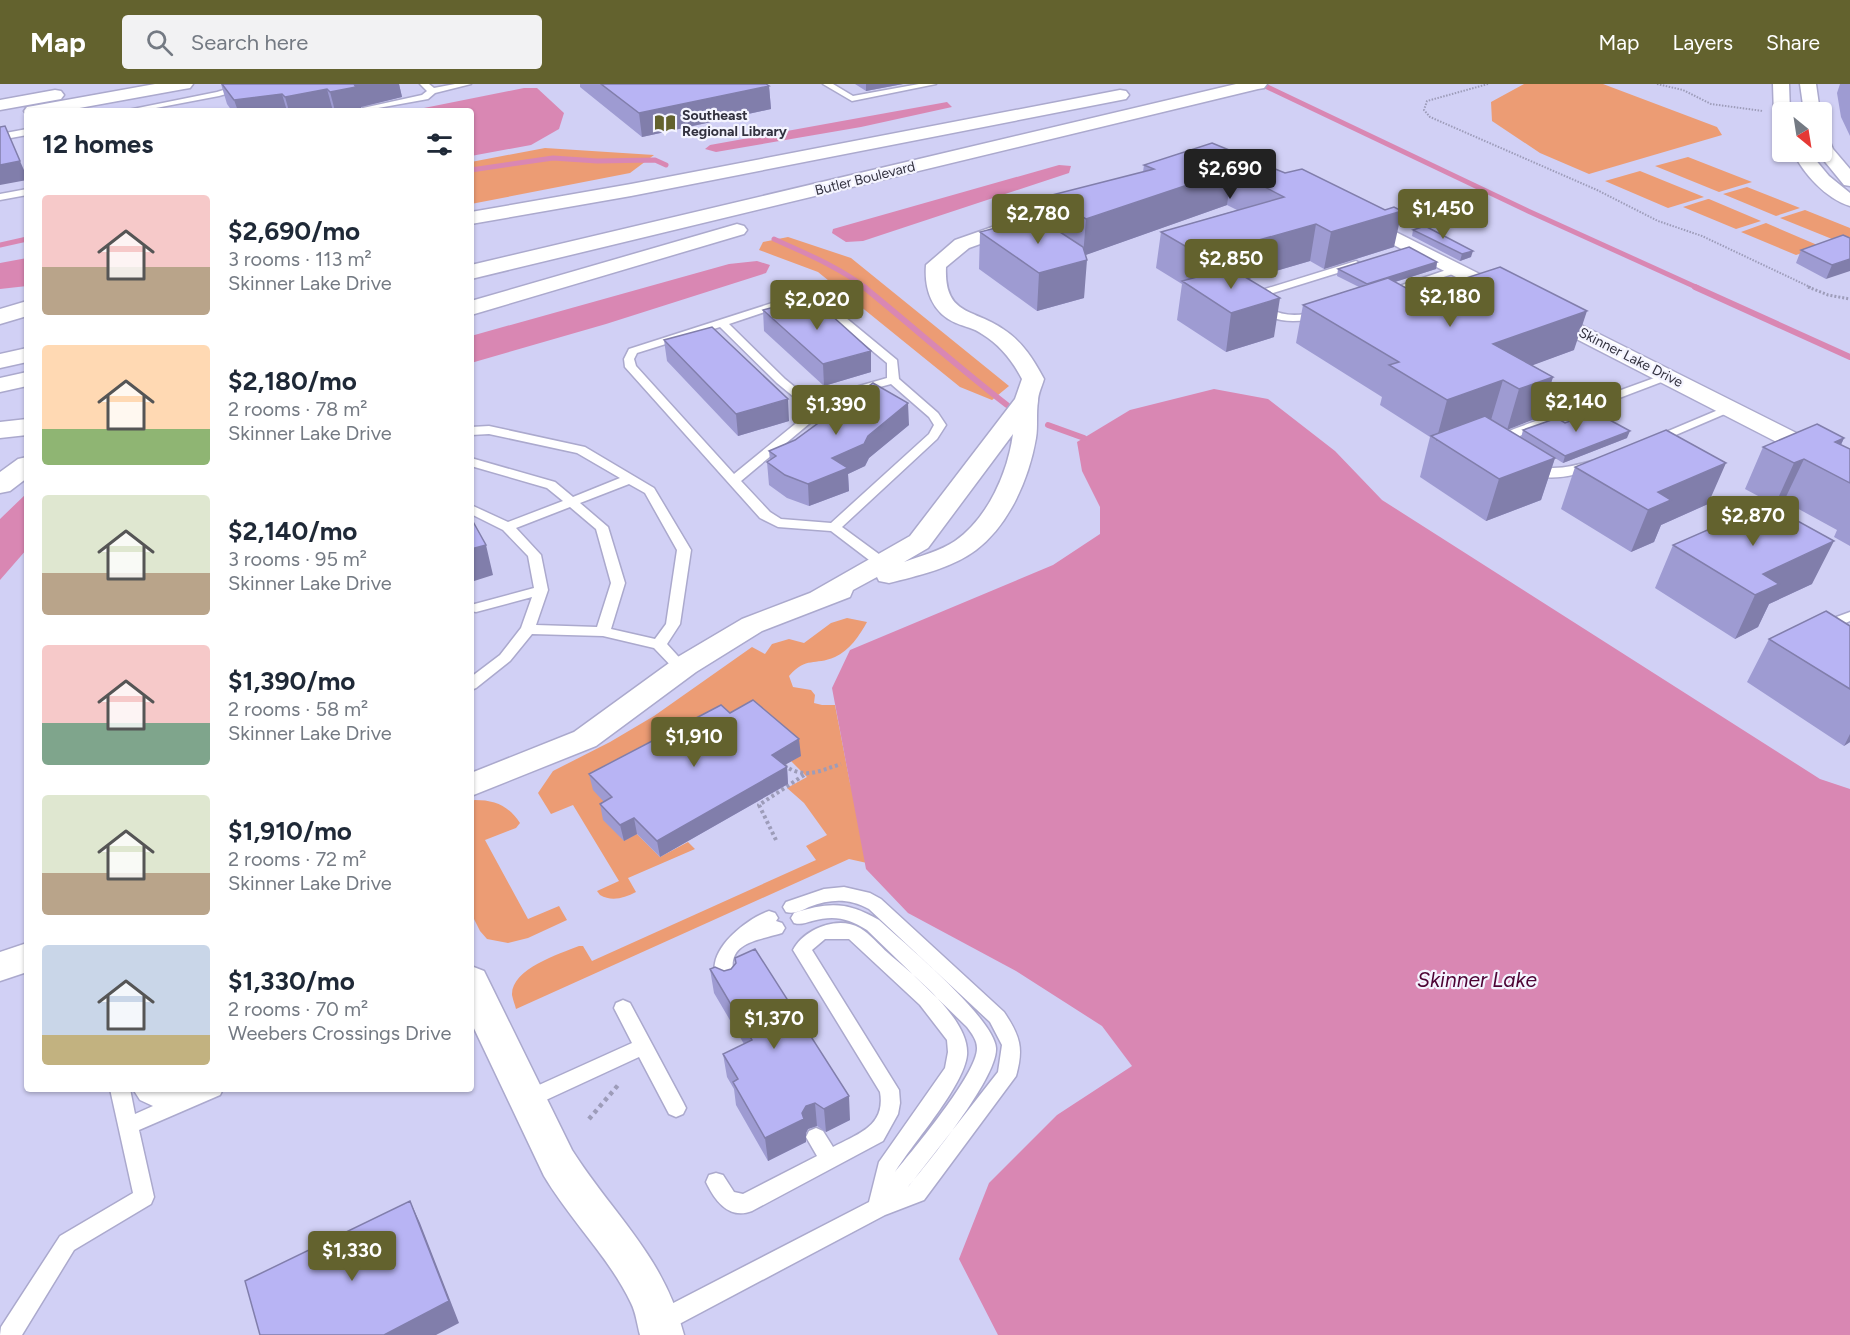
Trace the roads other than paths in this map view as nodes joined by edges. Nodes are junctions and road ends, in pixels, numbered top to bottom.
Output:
1 (184, 84) edge
2 (256, 84) edge
3 (424, 84) edge
4 (467, 84) edge
5 (827, 84) edge
6 (932, 84) edge
7 (1258, 84) edge
8 (1781, 84) edge
9 (1808, 84) edge
10 (110, 85) edge
11 (1179, 85) edge
12 (1233, 90) junction
13 (432, 91) junction
14 (1134, 93) dead end
15 (219, 94) junction
16 (235, 95) edge
17 (1782, 102) edge
18 (1811, 102) edge
19 (0, 105) edge
20 (63, 108) edge
21 (71, 108) edge
22 (153, 108) edge
23 (367, 108) dead end
24 (24, 113) edge
25 (0, 117) edge
26 (24, 132) edge
27 (0, 136) edge
28 (1832, 159) edge
29 (1807, 162) edge
30 (1850, 181) edge
31 (747, 187) dead end
32 (24, 193) edge
33 (1100, 196) edge
34 (0, 197) edge
35 (1850, 200) edge
36 (1341, 210) edge
37 (474, 217) edge
38 (786, 217) dead end
39 (753, 226) dead end
40 (1369, 260) edge
41 (1458, 269) junction
42 (474, 271) edge
43 (24, 296) edge
44 (1372, 297) edge
45 (0, 299) edge
46 (474, 307) edge
47 (24, 309) edge
48 (1329, 311) edge
49 (0, 316) edge
50 (722, 323) junction
51 (24, 356) edge
52 (0, 361) edge
53 (1668, 376) junction
54 (24, 379) edge
55 (893, 380) junction
56 (0, 385) edge
57 (1029, 389) junction
58 (1731, 408) junction
59 (818, 411) junction
60 (24, 428) edge
61 (0, 430) edge
62 (474, 431) edge
63 (1645, 443) edge
64 (1602, 460) edge
65 (474, 463) edge
66 (24, 467) edge
67 (1850, 470) edge
68 (629, 479) junction
69 (734, 480) junction
70 (0, 485) edge
71 (955, 494) junction
72 (572, 502) junction
73 (1000, 505) junction
74 (474, 510) edge
75 (508, 527) junction
76 (834, 527) junction
77 (882, 563) junction
78 (541, 590) junction
79 (821, 597) junction
80 (476, 608) dead end
81 (1850, 616) edge
82 (528, 629) junction
83 (603, 632) junction
84 (659, 644) junction
85 (1850, 654) edge
86 (681, 668) junction
87 (474, 683) edge
88 (474, 784) edge
89 (772, 923) dead end
90 (24, 958) edge
91 (0, 967) edge
92 (728, 986) edge
93 (474, 987) edge
94 (623, 1008) dead end
95 (643, 1046) junction
96 (121, 1092) edge
97 (145, 1092) edge
98 (183, 1092) edge
99 (206, 1092) edge
100 (526, 1100) junction
101 (676, 1108) dead end
102 (128, 1126) junction
103 (816, 1137) dead end
104 (830, 1160) junction
105 (716, 1182) dead end
106 (878, 1208) junction
107 (661, 1329) edge
108 (9, 1335) edge

1 - 21 main road
2 - 15 lane
3 - 13 lane
4 - 13 lane
5 - 6 lane
7 - 12 main road, Butler Boulevard
8 - 17 street
9 - 18 street
10 - 19 main road
10 - 20 main road
11 - 31 main road, Butler Boulevard
12 - 38 main road
12 - 42 main road, Butler Boulevard
13 - 23 lane
14 - 37 main road
15 - 16 lane
15 - 22 lane
24 - 25 main road
26 - 27 lane
28 - 30 street
29 - 35 street
32 - 34 lane
33 - 57 street
36 - 41 street, Skinner Lake Drive
39 - 46 main road
40 - 48 lane
41 - 44 lane
41 - 53 street, Skinner Lake Drive
43 - 45 main road
47 - 49 main road
50 - 55 lane
50 - 59 lane
50 - 69 lane
51 - 52 main road
53 - 58 street, Skinner Lake Drive
53 - 64 lane
54 - 56 main road
55 - 59 lane
55 - 76 lane
57 - 71 street
57 - 73 street
58 - 63 lane
58 - 67 street, Skinner Lake Drive
59 - 69 lane
60 - 61 main road
62 - 68 lane
65 - 72 lane
66 - 70 main road
68 - 72 lane
68 - 84 lane
69 - 76 lane
71 - 73 street
71 - 77 street
72 - 75 lane
72 - 83 lane
73 - 79 street
74 - 75 lane
75 - 78 lane
76 - 77 lane
77 - 79 street
78 - 80 lane
78 - 82 lane
79 - 86 street
81 - 85 lane
82 - 83 lane
82 - 87 lane
83 - 84 lane
84 - 86 lane
86 - 88 street
89 - 92 lane
90 - 91 street
93 - 100 street
94 - 95 lane
95 - 100 lane
95 - 101 lane
96 - 102 lane
97 - 98 lane
99 - 102 lane
100 - 107 street
102 - 108 lane
103 - 104 lane
104 - 105 lane
104 - 106 lane
106 - 106 lane
106 - 107 lane

